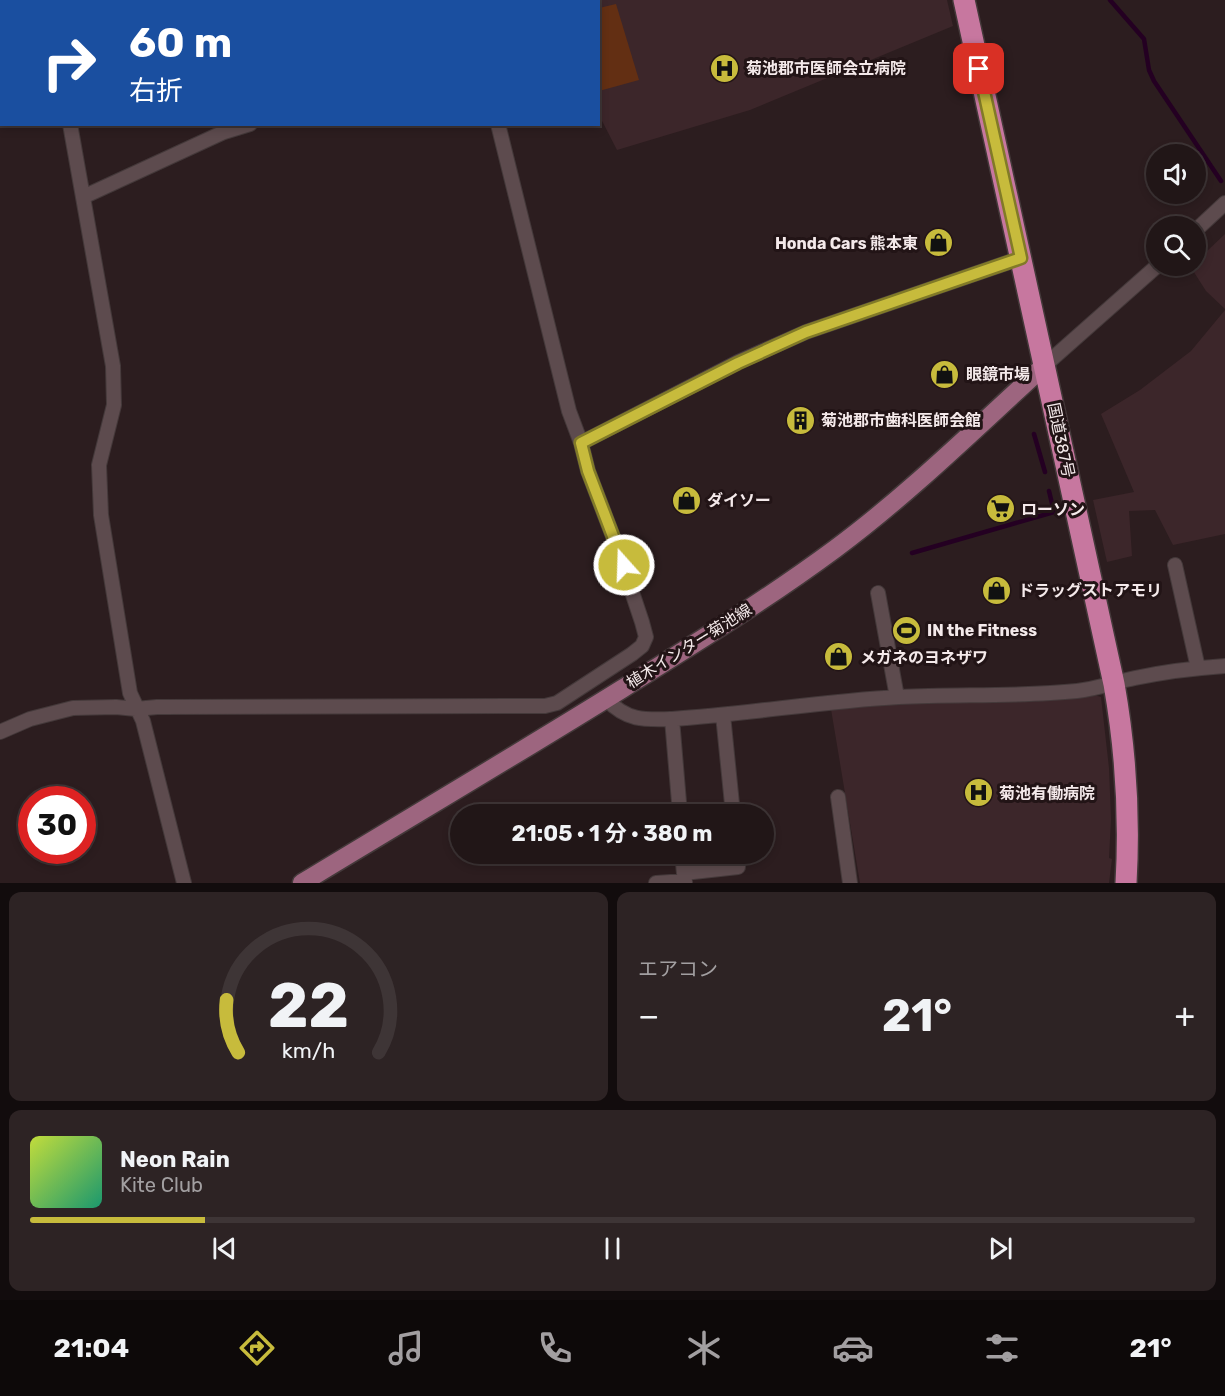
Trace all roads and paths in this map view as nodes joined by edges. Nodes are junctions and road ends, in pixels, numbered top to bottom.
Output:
1 (964, 0) edge
2 (70, 126) edge
3 (244, 126) edge
4 (498, 126) edge
5 (83, 197) junction
6 (1225, 203) edge
7 (1206, 221) edge
8 (1021, 258) junction
9 (1146, 275) edge
10 (1044, 366) junction
11 (581, 443) junction
12 (1175, 565) dead end
13 (878, 593) dead end
14 (1225, 666) edge
15 (1198, 668) junction
16 (1114, 684) junction
17 (897, 697) junction
18 (606, 699) junction
19 (557, 703) junction
20 (136, 709) junction
21 (580, 715) junction
22 (723, 715) junction
23 (672, 719) junction
24 (0, 732) edge
25 (838, 797) dead end
26 (679, 804) edge
27 (732, 804) edge
28 (683, 864) edge
29 (738, 864) edge
30 (684, 879) edge
31 (184, 883) edge
32 (302, 883) edge
33 (656, 883) edge
34 (850, 883) edge
35 (1126, 883) edge

1 - 8 highway, 国道387号
2 - 5 street
3 - 5 street
4 - 11 street
5 - 20 street
6 - 7 street
8 - 10 highway, 国道387号
8 - 11 street
9 - 10 street
10 - 16 highway, 国道387号
10 - 18 main road, 植木インター菊池線
11 - 19 street
12 - 15 street
13 - 17 street
14 - 15 street
15 - 16 street
16 - 17 street
16 - 35 highway, 国道387号
17 - 22 street
18 - 21 main road, 植木インター菊池線
18 - 23 street
19 - 20 street
19 - 21 street
20 - 24 street
20 - 31 street
21 - 32 main road, 植木インター菊池線
22 - 23 street
22 - 27 street
23 - 26 street
25 - 34 street
28 - 30 street
29 - 30 street
30 - 33 street

